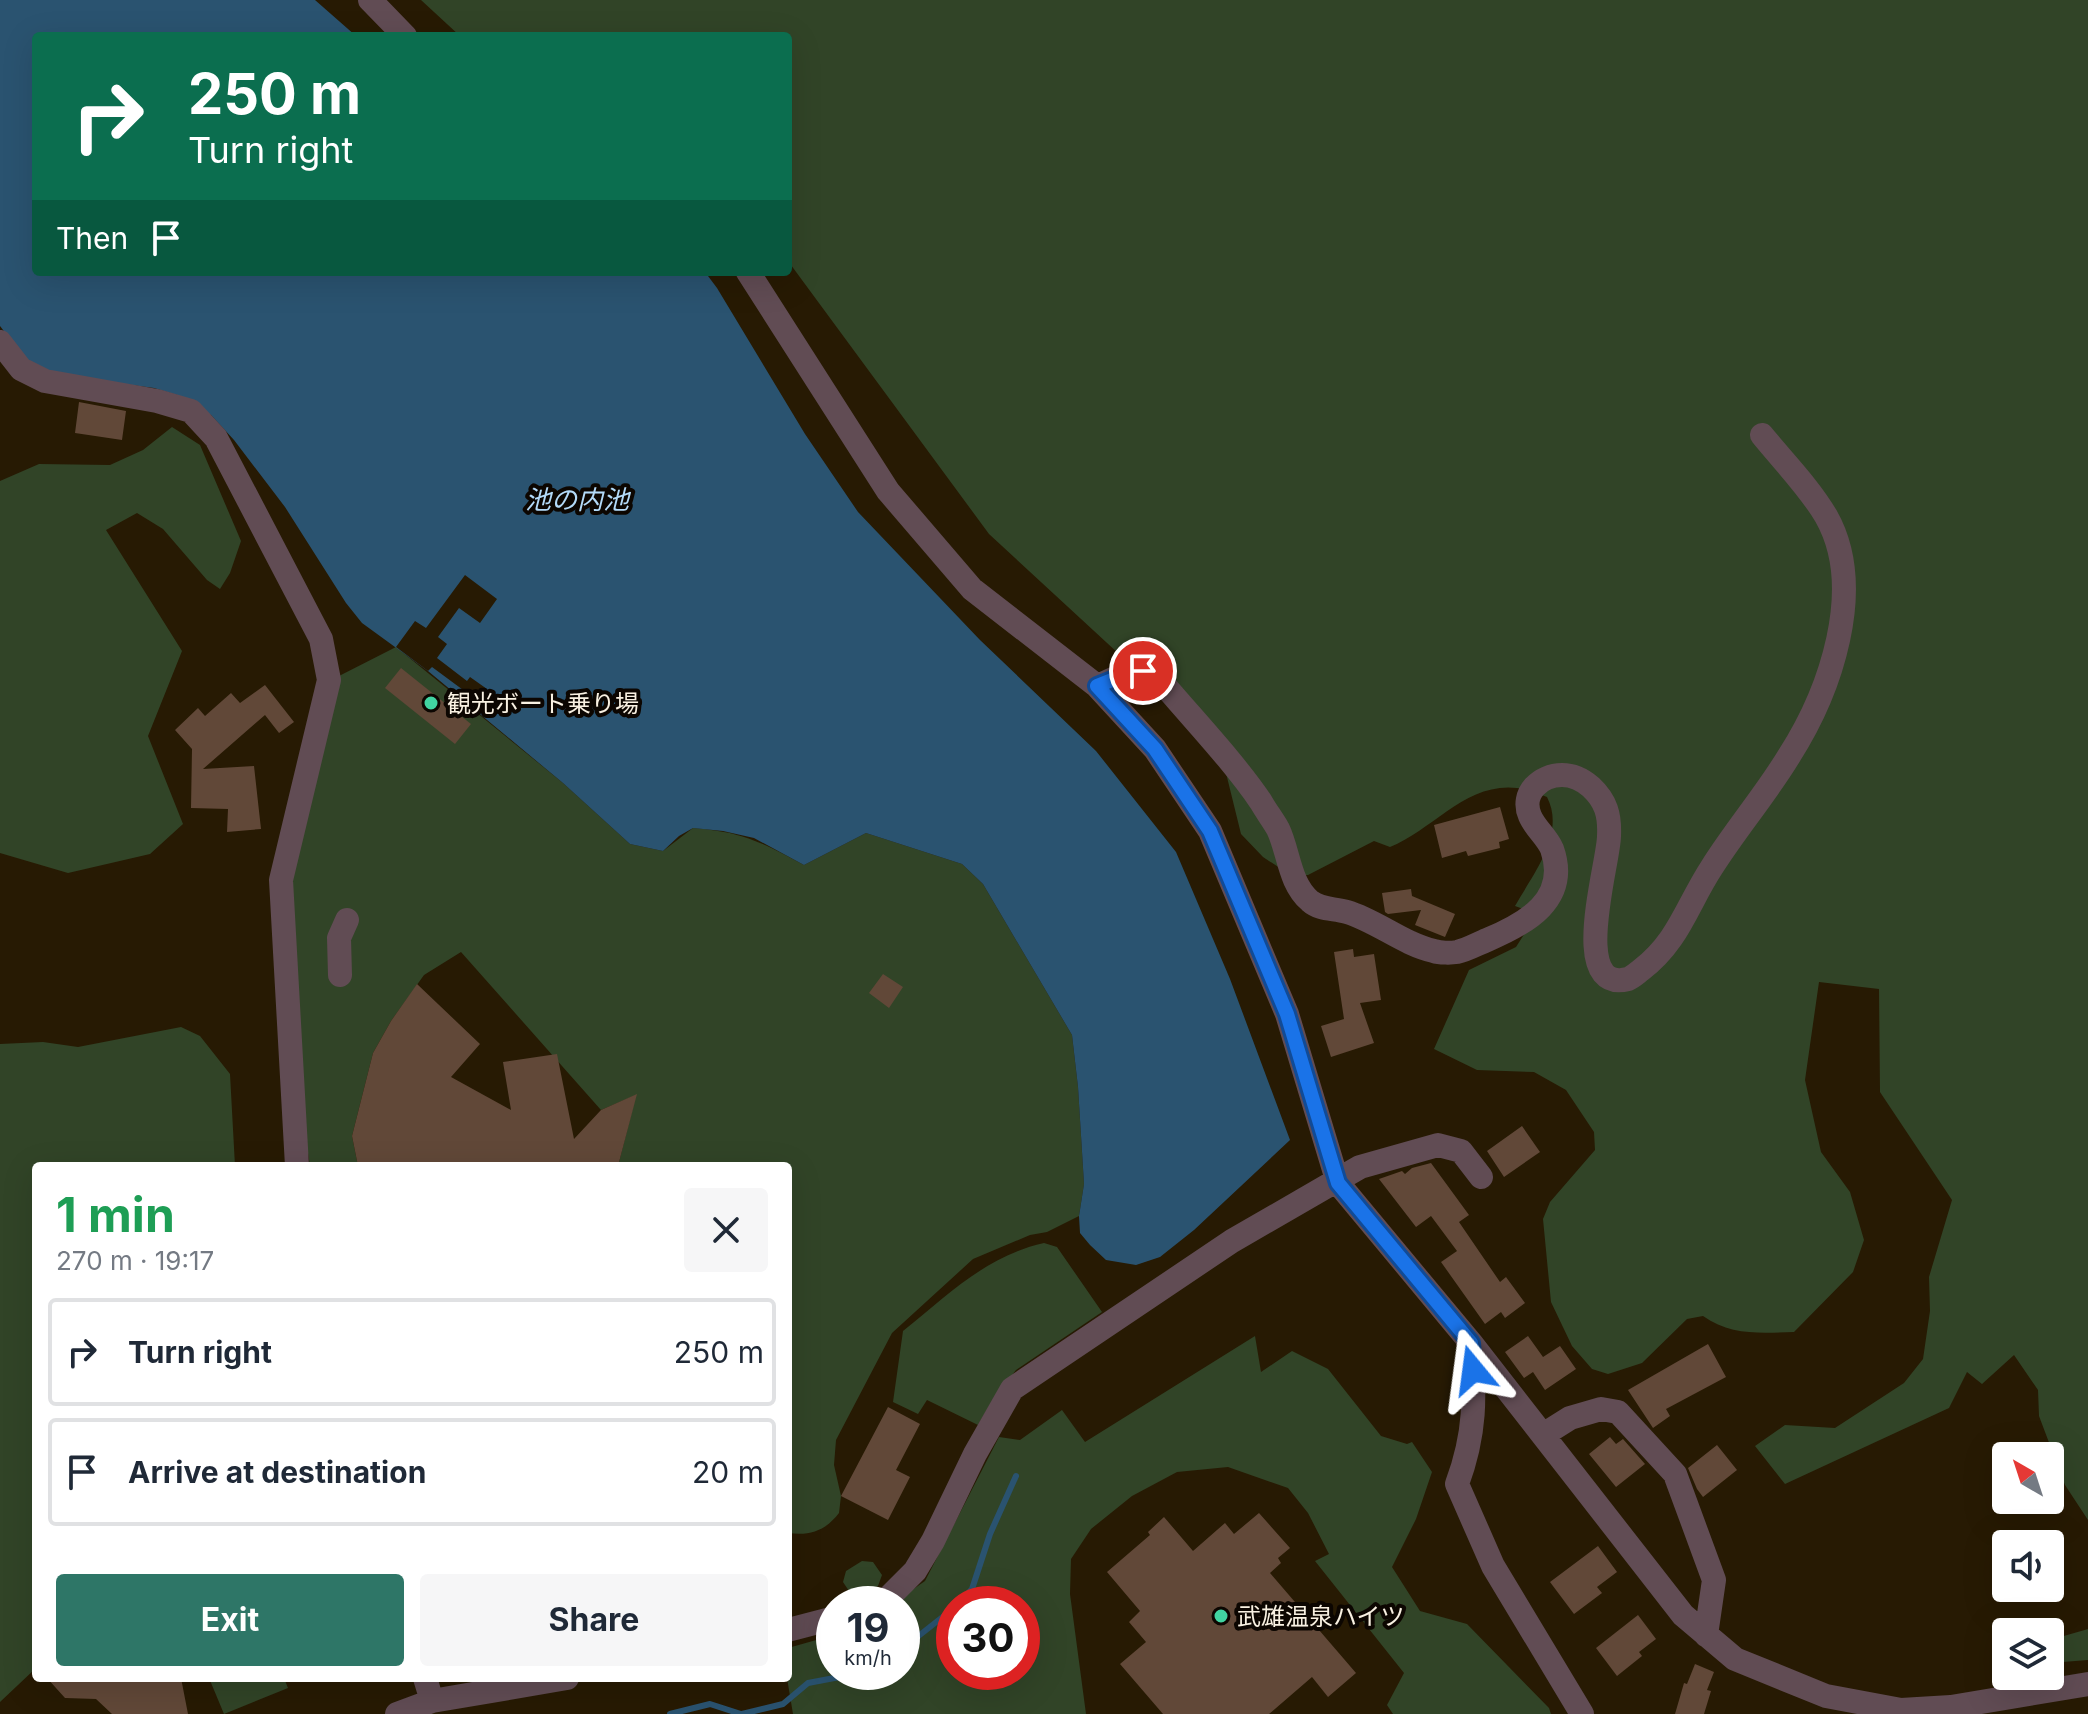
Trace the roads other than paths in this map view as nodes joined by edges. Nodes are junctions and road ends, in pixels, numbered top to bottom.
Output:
1 (370, 0) edge
2 (401, 32) edge
3 (751, 276) edge
4 (0, 342) edge
5 (1762, 435) dead end
6 (1097, 686) junction
7 (347, 920) dead end
8 (340, 975) dead end
9 (297, 1162) edge
10 (1481, 1177) dead end
11 (1338, 1183) junction
12 (1471, 1343) junction
13 (1543, 1435) junction
14 (900, 1586) edge
15 (816, 1623) edge
16 (792, 1629) edge
17 (1706, 1635) junction
18 (516, 1682) edge
19 (2088, 1684) edge
20 (428, 1689) edge
21 (397, 1714) edge
22 (1582, 1714) edge

1 - 2 street
3 - 6 street
4 - 9 street
5 - 6 street
6 - 11 street
7 - 8 street
10 - 11 street
11 - 12 street
11 - 14 street
12 - 13 street
12 - 22 street
13 - 17 street
13 - 17 street
15 - 16 street
17 - 19 street
18 - 20 street
20 - 21 street

